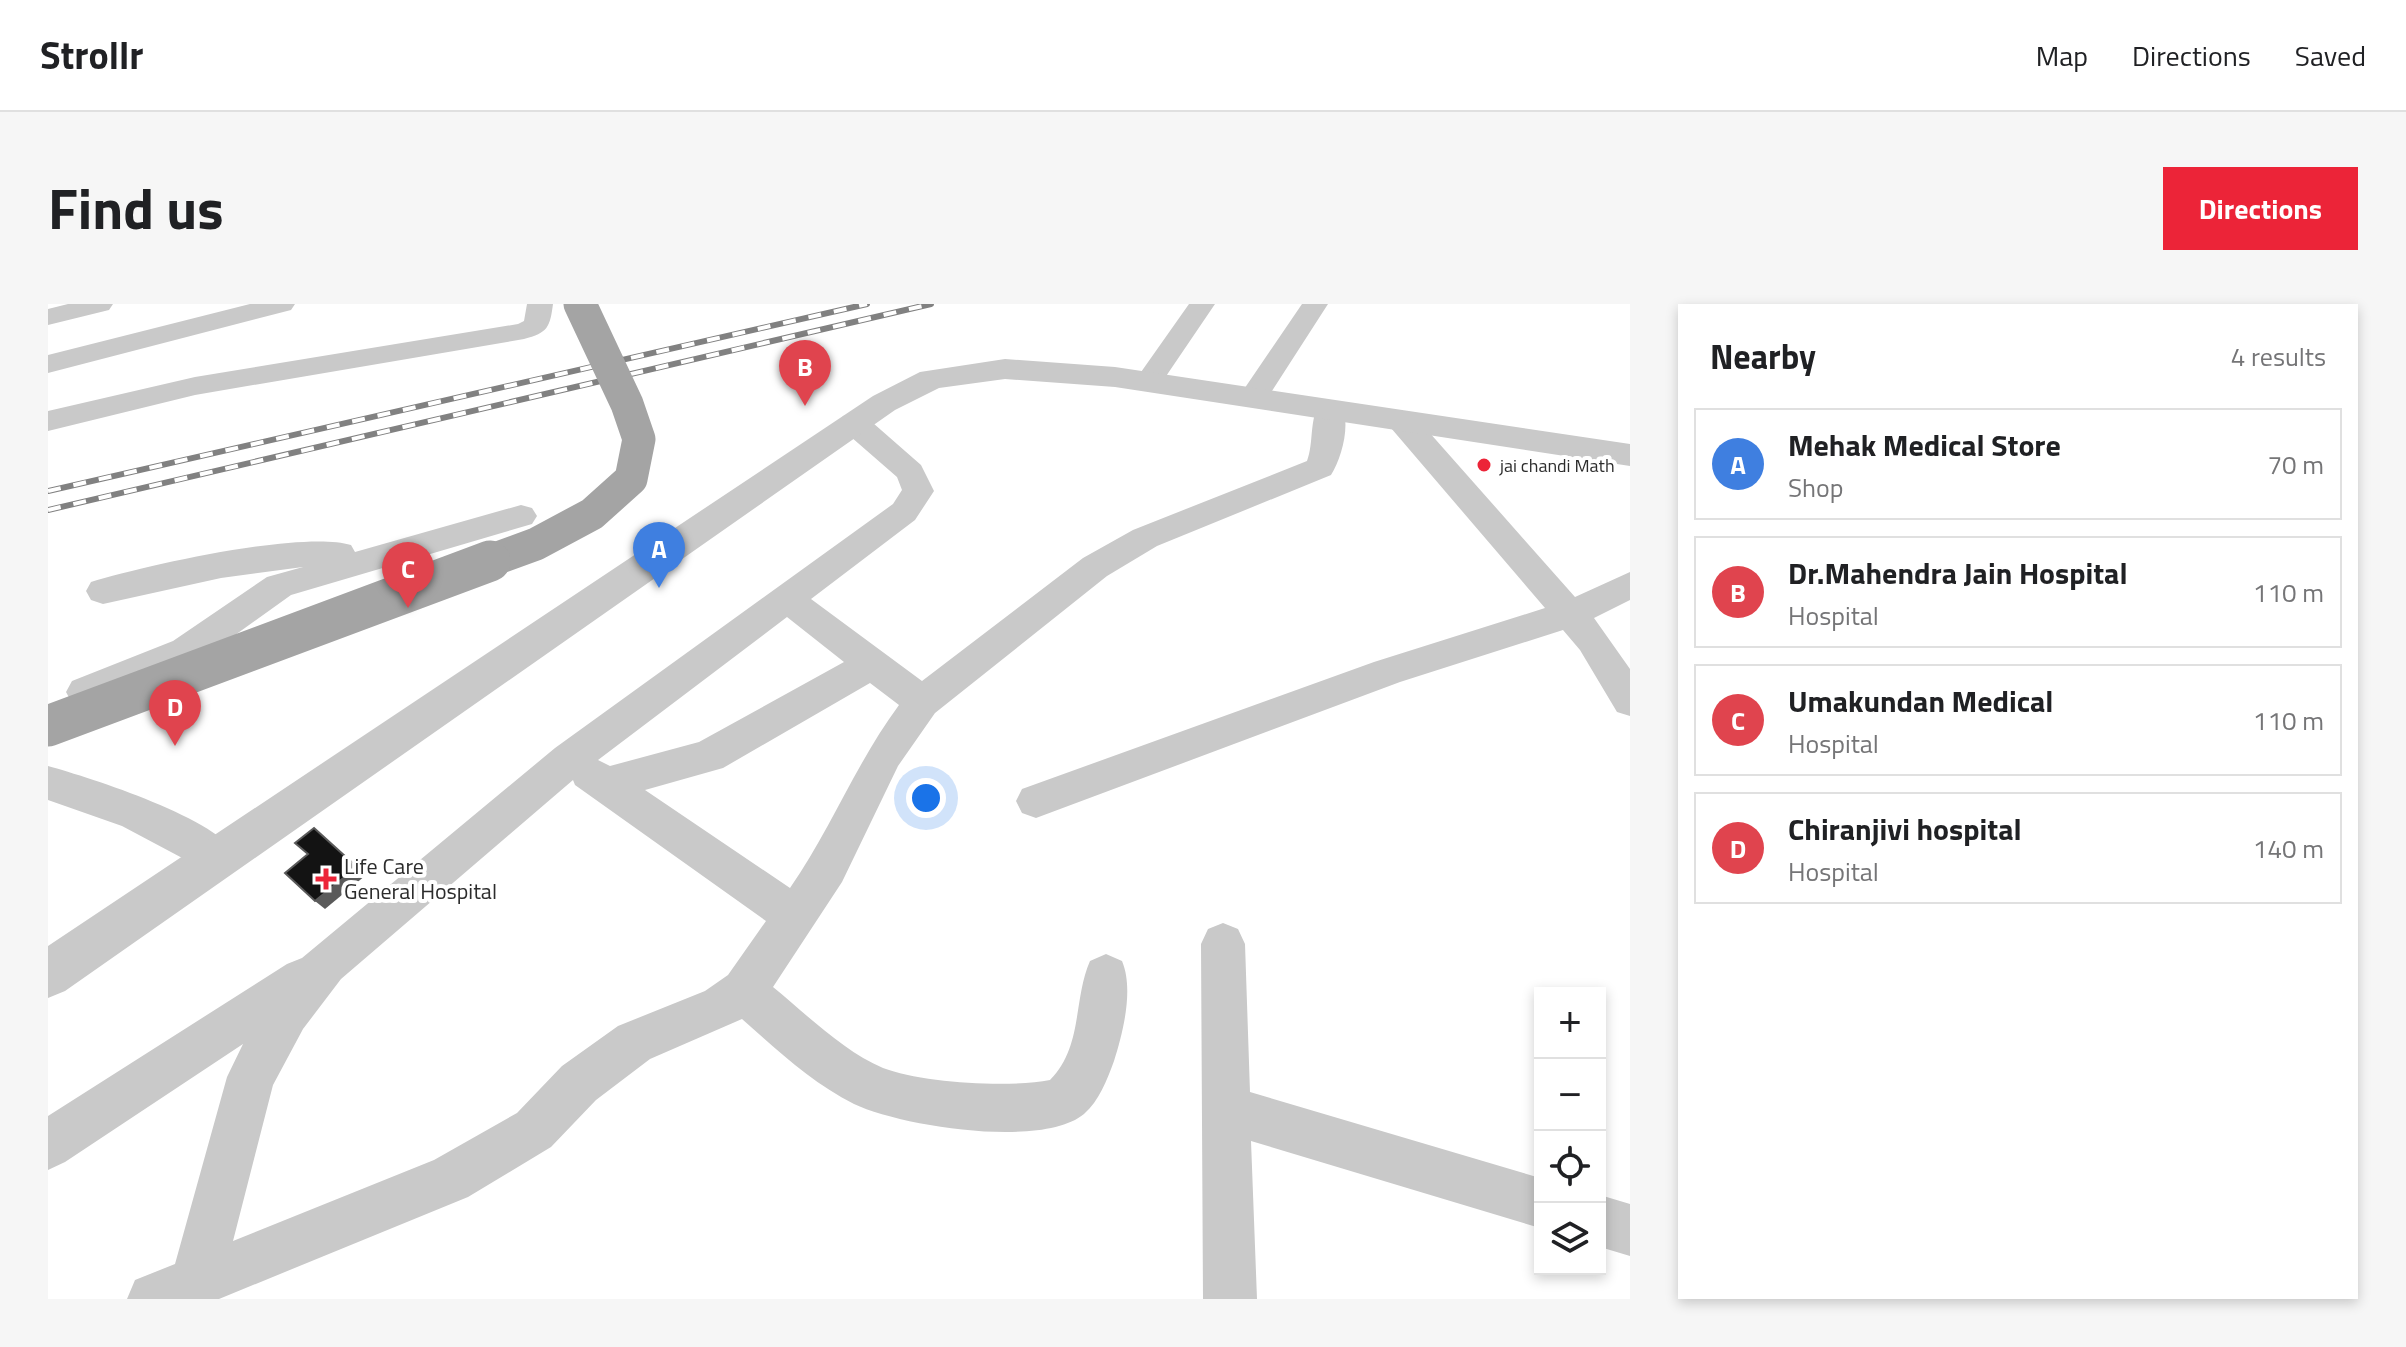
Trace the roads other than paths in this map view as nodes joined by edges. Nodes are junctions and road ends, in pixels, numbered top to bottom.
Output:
1 (100, 304) edge
2 (282, 304) edge
3 (540, 304) edge
4 (580, 304) edge
5 (1202, 304) edge
6 (1315, 304) edge
7 (48, 317) edge
8 (48, 364) edge
9 (1148, 382) junction
10 (1253, 398) junction
11 (1330, 410) junction
12 (48, 421) edge
13 (1402, 421) junction
14 (854, 423) junction
15 (1630, 455) edge
16 (521, 516) dead end
17 (380, 556) junction
18 (1630, 585) edge
19 (103, 591) dead end
20 (787, 599) junction
21 (1571, 614) junction
22 (872, 664) junction
23 (1630, 701) edge
24 (922, 702) junction
25 (48, 707) edge
26 (48, 726) edge
27 (569, 760) junction
28 (48, 783) edge
29 (605, 784) junction
30 (1036, 801) dead end
31 (218, 858) junction
32 (795, 916) junction
33 (1223, 944) dead end
34 (325, 964) junction
35 (48, 974) edge
36 (1106, 976) dead end
37 (744, 991) junction
38 (1226, 1109) junction
39 (48, 1145) edge
40 (1534, 1201) edge
41 (1606, 1223) edge
42 (1630, 1230) edge
43 (196, 1282) junction
44 (154, 1299) edge
45 (1230, 1299) edge

1 - 7 street
2 - 8 street
3 - 12 street
4 - 26 main road, bridge
5 - 9 street
6 - 10 street
9 - 10 street
9 - 14 street
10 - 11 street
11 - 13 street
11 - 24 street
13 - 15 street
13 - 21 street
14 - 20 street
14 - 31 street
16 - 17 street
17 - 19 street
17 - 25 street
18 - 21 street
20 - 22 street
20 - 27 street
21 - 23 street
21 - 30 street
22 - 24 street
22 - 29 street
24 - 32 street
27 - 29 street
27 - 34 street
28 - 31 street
29 - 32 street
31 - 35 street
32 - 37 street
33 - 38 street
34 - 39 street
34 - 43 street
36 - 37 street
37 - 43 street
38 - 40 street
38 - 45 street
41 - 42 street
43 - 44 street

